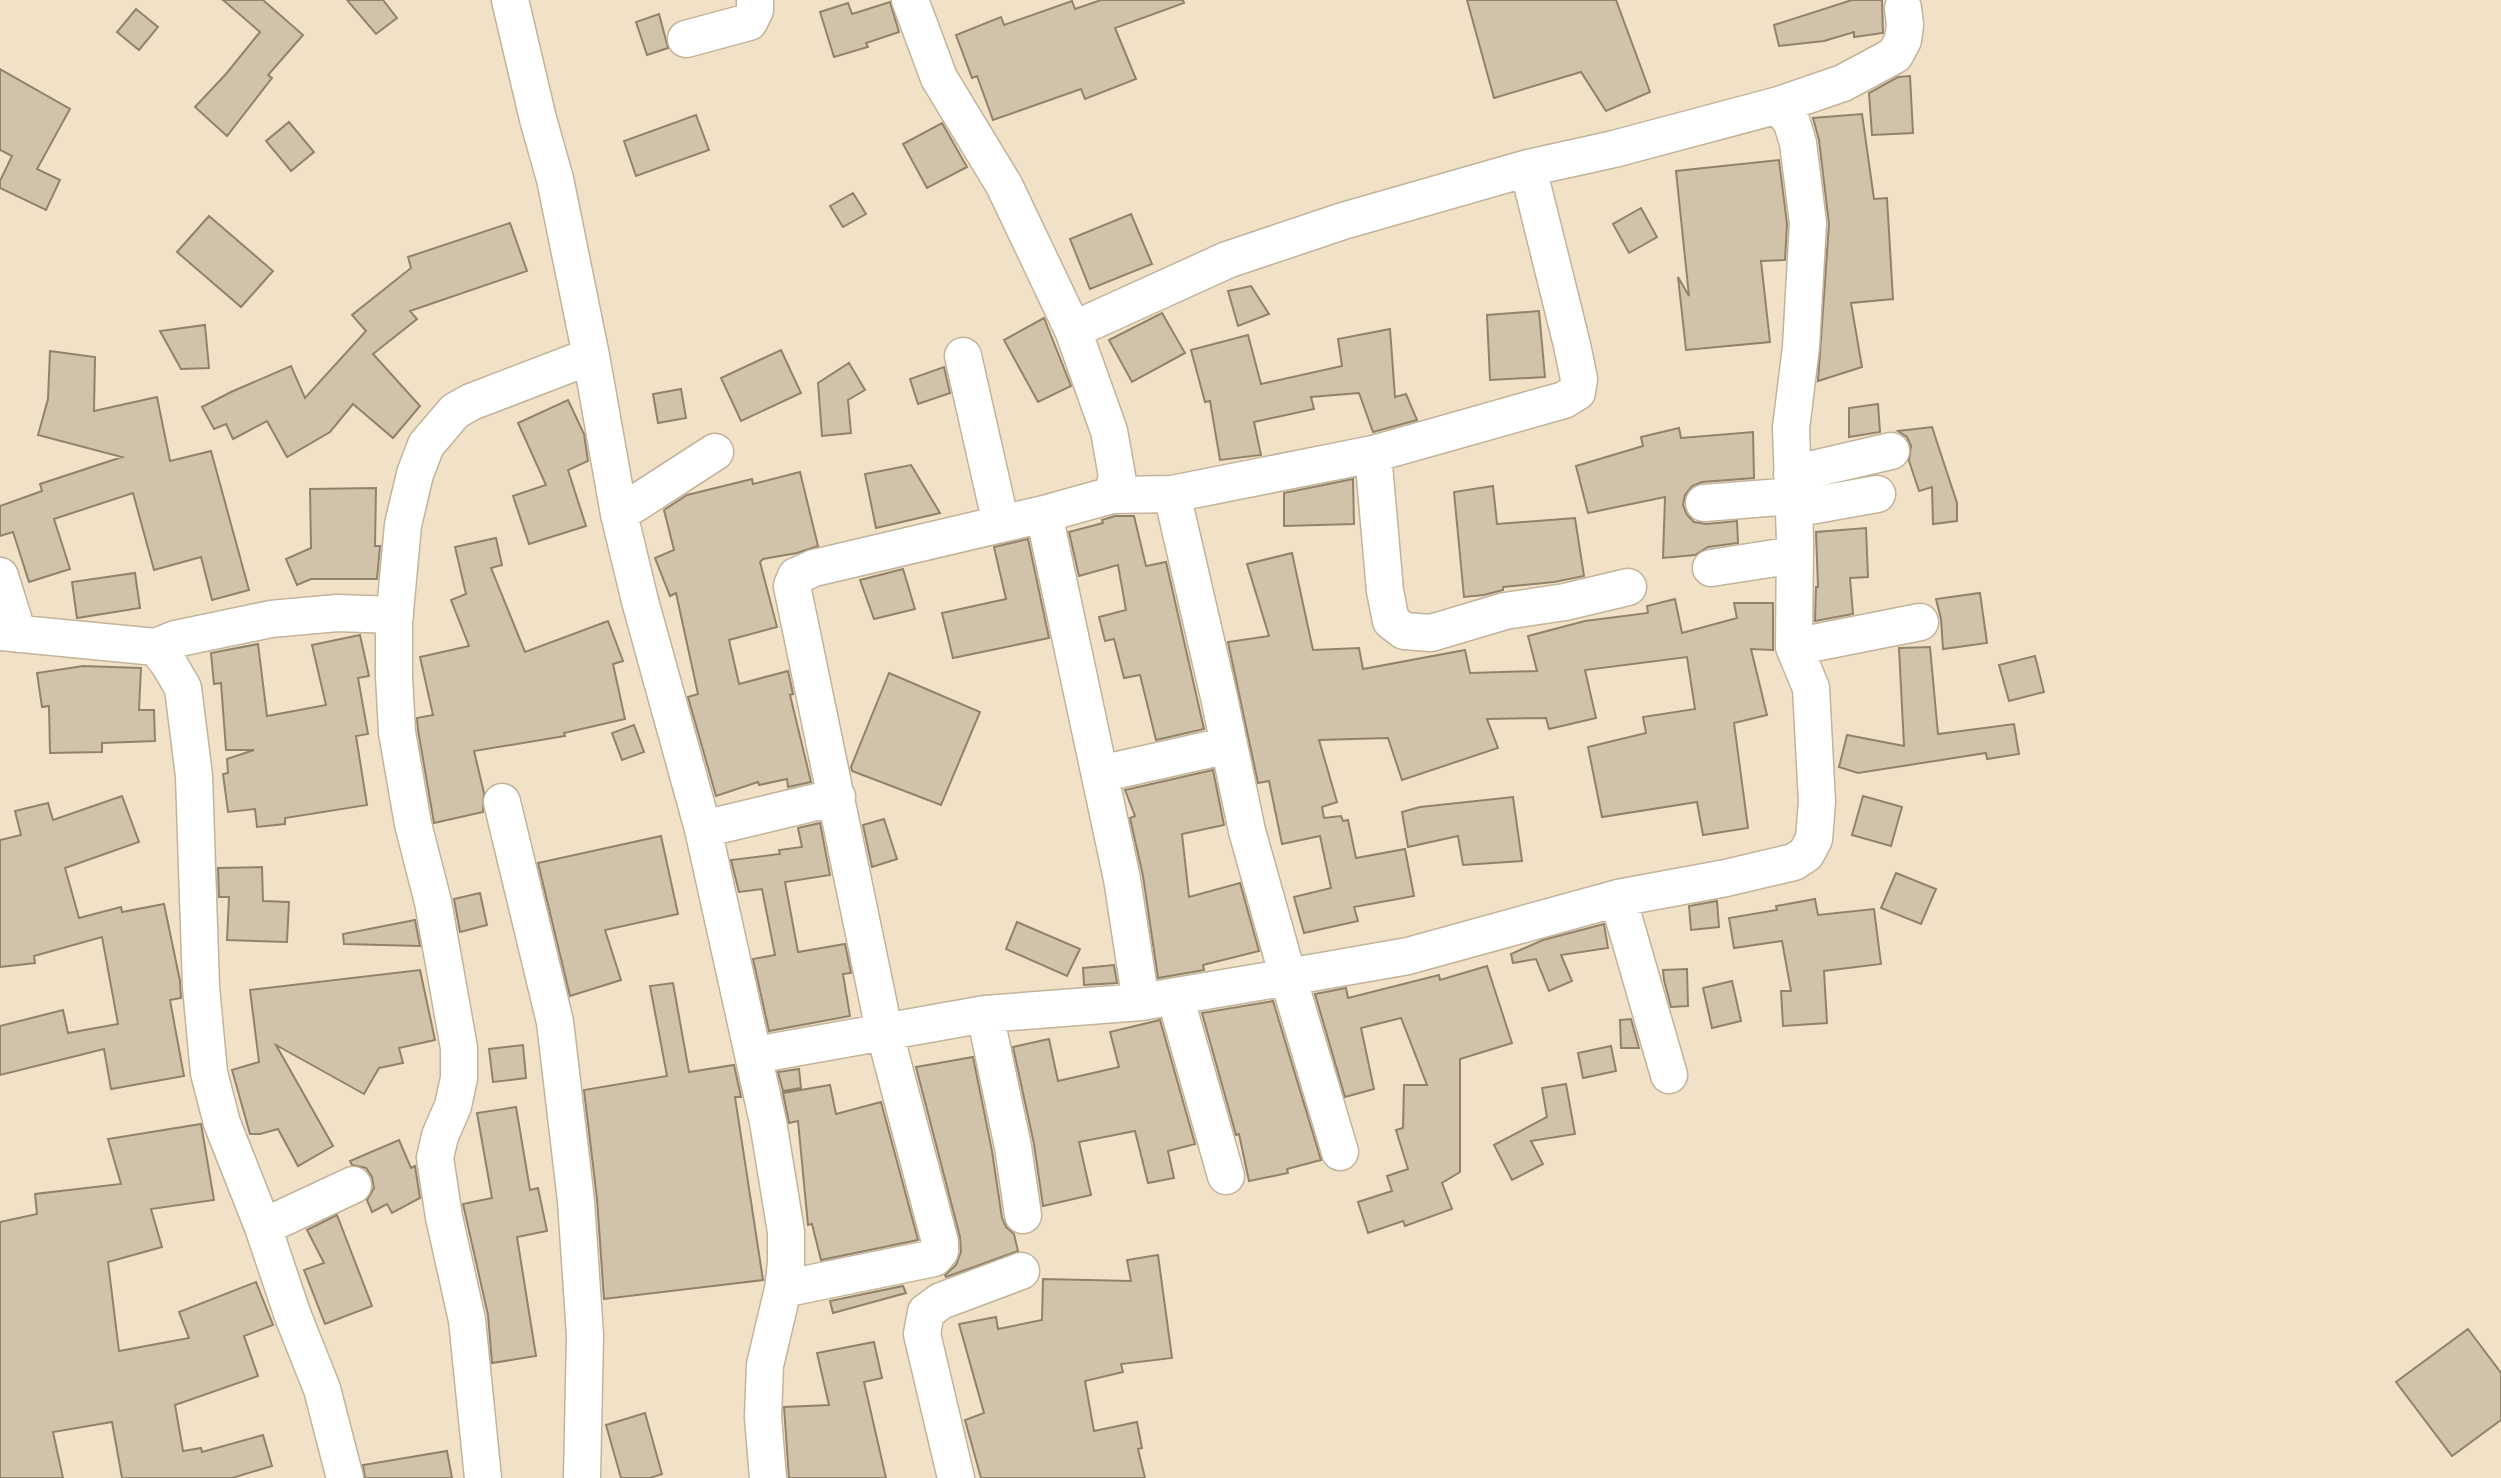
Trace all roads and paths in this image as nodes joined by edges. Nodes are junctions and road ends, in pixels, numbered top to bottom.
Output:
1 (510, 0) edge
2 (755, 0) edge
3 (910, 0) edge
4 (1903, 8) dead end
5 (686, 39) dead end
6 (1779, 105) junction
7 (1528, 168) junction
8 (1073, 330) junction
9 (591, 356) junction
10 (963, 356) dead end
11 (1891, 451) dead end
12 (715, 452) dead end
13 (1373, 454) junction
14 (1793, 493) junction
15 (1172, 494) junction
16 (1877, 494) dead end
17 (1112, 495) junction
18 (1704, 503) dead end
19 (619, 514) junction
20 (1044, 514) junction
21 (1001, 524) junction
22 (1795, 555) junction
23 (1711, 568) dead end
24 (0, 576) edge
25 (1628, 587) dead end
26 (395, 615) junction
27 (1920, 622) dead end
28 (9, 633) edge
29 (156, 647) junction
30 (1794, 647) junction
31 (1229, 745) junction
32 (1100, 774) junction
33 (837, 797) junction
34 (502, 802) dead end
35 (703, 829) junction
36 (1618, 898) junction
37 (1288, 977) junction
38 (1158, 999) junction
39 (985, 1014) junction
40 (884, 1030) junction
41 (755, 1055) junction
42 (1669, 1075) dead end
43 (1340, 1152) dead end
44 (1226, 1176) dead end
45 (353, 1185) dead end
46 (1023, 1215) dead end
47 (263, 1227) junction
48 (1021, 1271) dead end
49 (783, 1289) junction
50 (345, 1478) edge
51 (483, 1478) edge
52 (582, 1478) edge
53 (768, 1478) edge
54 (956, 1478) edge

1 - 9 street
2 - 5 street
3 - 8 street
4 - 6 street
6 - 7 street
6 - 14 street
7 - 8 street
7 - 13 street
8 - 17 street
9 - 19 street
9 - 26 street
10 - 21 street
11 - 14 street
12 - 19 street
13 - 15 street
13 - 25 street
14 - 16 street
14 - 18 street
14 - 22 street
15 - 17 street
15 - 31 street
17 - 20 street
19 - 35 street
20 - 21 street
20 - 32 street
21 - 33 street
22 - 23 street
22 - 30 street
24 - 28 street
26 - 29 street
26 - 51 street
27 - 30 street
28 - 29 street
29 - 47 street
30 - 36 street
31 - 32 street
31 - 37 street
32 - 38 street
33 - 35 street
33 - 40 street
34 - 52 street
35 - 41 street
36 - 37 street
36 - 42 street
37 - 38 street
37 - 43 street
38 - 39 street
38 - 44 street
39 - 40 street
39 - 46 street
40 - 41 street
40 - 49 street
41 - 49 street
45 - 47 street
47 - 50 street
48 - 54 street
49 - 53 street

